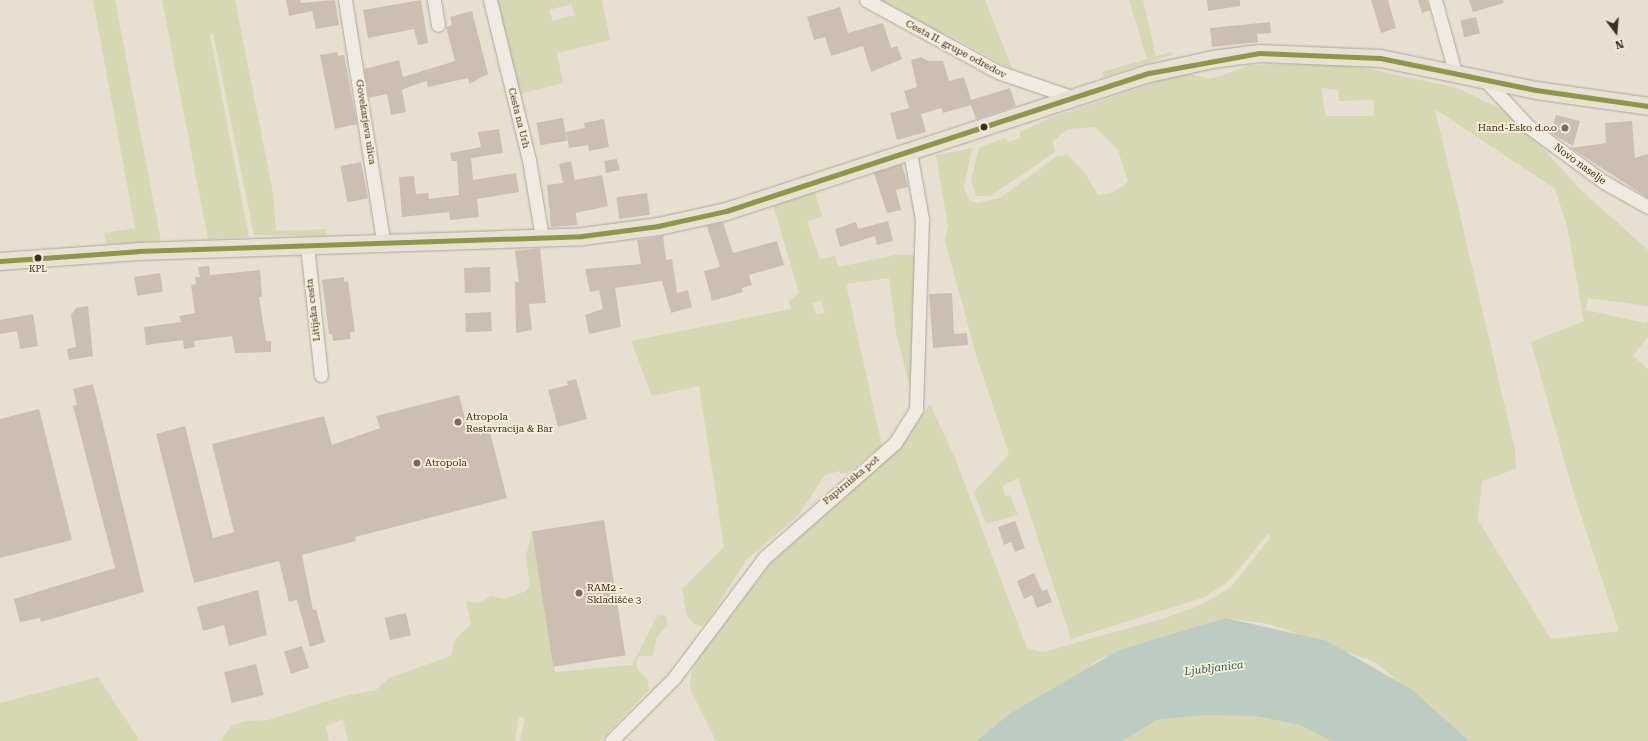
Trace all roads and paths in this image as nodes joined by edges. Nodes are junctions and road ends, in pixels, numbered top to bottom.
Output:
1 (345, 0) edge
2 (434, 0) edge
3 (490, 0) edge
4 (866, 0) edge
5 (1435, 0) edge
6 (438, 25) dead end
7 (1455, 72) junction
8 (1484, 79) junction
9 (1071, 97) junction
10 (1648, 106) edge
11 (910, 152) junction
12 (1648, 207) edge
13 (542, 238) junction
14 (307, 245) junction
15 (384, 245) junction
16 (0, 261) edge
17 (321, 375) dead end
18 (611, 741) edge

1 - 15 street, Govekarjeva ulica
2 - 6 street
3 - 13 street, Cesta na Urh
4 - 9 street, Cesta II. grupe odredov
5 - 7 street
7 - 8 main road
7 - 9 main road
8 - 10 main road
8 - 12 street, Novo naselje
9 - 11 main road
11 - 13 main road
11 - 18 street, Papirniška pot
13 - 15 main road
14 - 15 main road
14 - 16 main road
14 - 17 street, Litijska cesta

